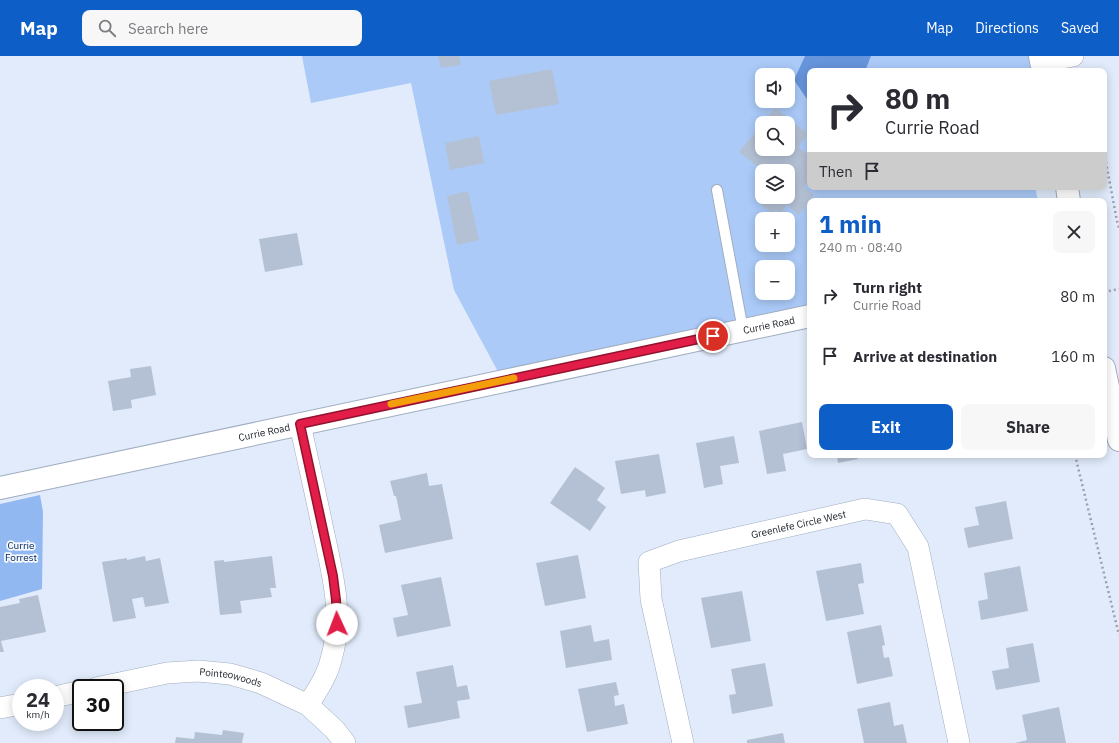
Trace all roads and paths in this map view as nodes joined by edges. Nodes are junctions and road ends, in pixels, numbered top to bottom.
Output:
1 (1073, 56) edge
2 (1042, 63) edge
3 (1107, 168) edge
4 (717, 190) dead end
5 (1119, 228) edge
6 (1119, 289) edge
7 (1107, 291) edge
8 (807, 317) edge
9 (743, 330) junction
10 (1107, 382) edge
11 (300, 424) junction
12 (1119, 440) edge
13 (1075, 458) edge
14 (0, 488) edge
15 (1119, 635) edge
16 (124, 682) edge
17 (308, 705) junction
18 (12, 706) edge
19 (0, 708) edge
20 (345, 743) edge
21 (683, 743) edge
22 (959, 743) edge

1 - 2 street
3 - 5 path
4 - 9 lane
6 - 7 path
8 - 9 street, Currie Road
9 - 11 street, Currie Road
10 - 12 street
11 - 14 street, Currie Road
11 - 17 street
13 - 15 path
16 - 17 street, Pointeowoods
17 - 20 street, Pointeowoods
18 - 19 street
21 - 22 street, Greenlefe Circle West

